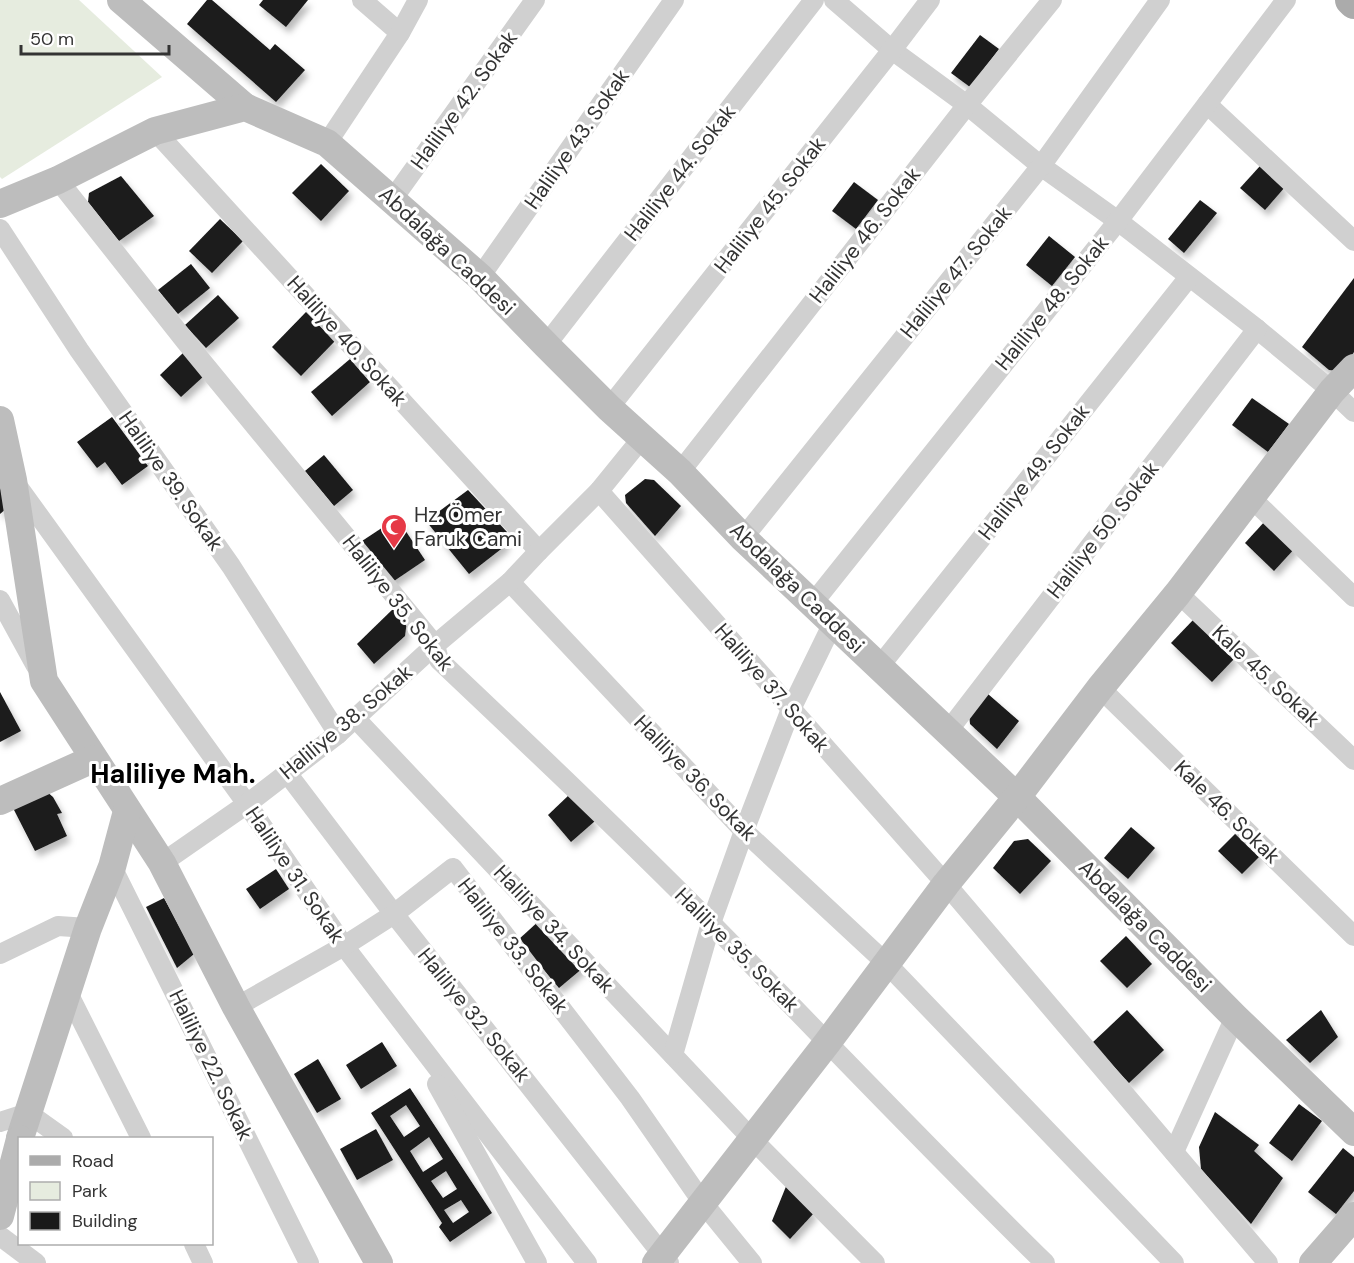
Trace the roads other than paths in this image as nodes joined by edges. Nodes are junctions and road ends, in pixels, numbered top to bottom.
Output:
1 (121, 0) edge
2 (362, 0) edge
3 (418, 0) edge
4 (535, 0) edge
5 (674, 0) edge
6 (814, 0) edge
7 (834, 0) edge
8 (930, 0) edge
9 (1052, 0) edge
10 (1160, 0) edge
11 (1287, 0) edge
12 (400, 33) junction
13 (892, 50) junction
14 (1208, 104) junction
15 (967, 105) junction
16 (245, 107) junction
17 (155, 131) junction
18 (327, 143) junction
19 (1041, 166) junction
20 (58, 180) junction
21 (392, 200) junction
22 (0, 204) edge
23 (1118, 221) junction
24 (0, 229) edge
25 (1354, 241) edge
26 (480, 277) junction
27 (1189, 277) junction
28 (1257, 329) junction
29 (546, 345) junction
30 (1354, 368) edge
31 (1332, 391) junction
32 (609, 408) junction
33 (1354, 412) edge
34 (0, 420) edge
35 (642, 438) junction
36 (680, 472) junction
37 (13, 480) junction
38 (599, 491) junction
39 (1250, 497) junction
40 (743, 538) junction
41 (538, 551) junction
42 (510, 582) junction
43 (1178, 593) junction
44 (1354, 597) edge
45 (0, 600) edge
46 (813, 603) junction
47 (833, 623) junction
48 (435, 645) junction
49 (879, 667) junction
50 (44, 681) junction
51 (1100, 688) junction
52 (791, 709) junction
53 (356, 719) junction
54 (948, 731) junction
55 (338, 734) junction
56 (93, 759) junction
57 (1354, 760) edge
58 (287, 773) junction
59 (1017, 797) junction
60 (0, 801) edge
61 (247, 804) junction
62 (127, 812) junction
63 (744, 831) junction
64 (477, 847) junction
65 (162, 863) junction
66 (112, 867) junction
67 (453, 868) junction
68 (946, 884) junction
69 (394, 914) junction
70 (711, 923) junction
71 (88, 927) junction
72 (1354, 936) edge
73 (344, 946) junction
74 (0, 954) edge
75 (887, 964) junction
76 (67, 991) junction
77 (236, 1007) junction
78 (1235, 1017) junction
79 (403, 1024) junction
80 (827, 1043) junction
81 (673, 1055) junction
82 (0, 1122) edge
83 (22, 1130) edge
84 (1354, 1132) edge
85 (58, 1137) edge
86 (140, 1137) edge
87 (752, 1139) junction
88 (18, 1146) edge
89 (1174, 1152) junction
90 (703, 1203) junction
91 (0, 1216) edge
92 (1354, 1216) edge
93 (0, 1236) edge
94 (194, 1245) edge
95 (662, 1260) edge
96 (36, 1263) edge
97 (203, 1263) edge
98 (309, 1263) edge
99 (379, 1263) edge
100 (537, 1263) edge
101 (587, 1263) edge
102 (752, 1263) edge
103 (875, 1263) edge
104 (1045, 1263) edge
105 (1174, 1263) edge
106 (1268, 1263) edge
107 (1313, 1263) edge

1 - 16 street, Abdalağa Caddesi
2 - 12 street
3 - 12 street
4 - 21 street, Haliliye 42. Sokak
5 - 26 street, Haliliye 43. Sokak
6 - 29 street, Haliliye 44. Sokak
7 - 13 street
8 - 13 street, Haliliye 45. Sokak
9 - 15 street, Haliliye 46. Sokak
10 - 19 street, Haliliye 47. Sokak
11 - 14 street, Haliliye 48. Sokak
12 - 18 street
13 - 15 street
13 - 32 street, Haliliye 45. Sokak
14 - 23 street, Haliliye 48. Sokak
14 - 25 street
15 - 19 street
15 - 36 street, Haliliye 46. Sokak
16 - 17 street
16 - 18 street, Abdalağa Caddesi
17 - 20 street
17 - 41 street, Haliliye 40. Sokak
18 - 21 street, Abdalağa Caddesi
19 - 23 street
19 - 40 street, Haliliye 47. Sokak
20 - 22 street
20 - 48 street, Haliliye 35. Sokak
21 - 26 street, Abdalağa Caddesi
23 - 27 street
23 - 46 street, Haliliye 48. Sokak
24 - 55 street, Haliliye 39. Sokak
26 - 29 street, Abdalağa Caddesi
27 - 28 street
27 - 49 street, Haliliye 49. Sokak
28 - 31 street
28 - 54 street, Haliliye 50. Sokak
29 - 32 street, Abdalağa Caddesi
30 - 31 street
31 - 33 street
31 - 39 street
32 - 35 street, Abdalağa Caddesi
34 - 37 street
35 - 36 street, Abdalağa Caddesi
35 - 38 street, Haliliye 38. Sokak
36 - 40 street, Abdalağa Caddesi
37 - 50 street
37 - 61 street, Haliliye 31. Sokak
38 - 41 street, Haliliye 38. Sokak
38 - 52 street, Haliliye 37. Sokak
39 - 43 street
39 - 44 street
40 - 46 street, Abdalağa Caddesi
41 - 42 street, Haliliye 38. Sokak
42 - 48 street, Haliliye 38. Sokak
42 - 63 street, Haliliye 36. Sokak
43 - 51 street
43 - 57 street, Kale 45. Sokak
45 - 50 street
46 - 47 street, Abdalağa Caddesi
47 - 49 street, Abdalağa Caddesi
47 - 52 street
48 - 53 street, Haliliye 38. Sokak
48 - 70 street, Haliliye 35. Sokak
49 - 54 street, Abdalağa Caddesi
50 - 56 street
51 - 59 street
51 - 72 street, Kale 46. Sokak
52 - 63 street
52 - 68 street, Haliliye 37. Sokak
53 - 55 street, Haliliye 38. Sokak
53 - 64 street, Haliliye 34. Sokak
54 - 59 street, Abdalağa Caddesi
55 - 58 street, Haliliye 38. Sokak
56 - 60 street
56 - 62 street
58 - 61 street, Haliliye 38. Sokak
58 - 69 street, Haliliye 32. Sokak
59 - 68 street
59 - 78 street, Abdalağa Caddesi
61 - 65 street, Haliliye 38. Sokak
61 - 73 street, Haliliye 31. Sokak
62 - 65 street
62 - 66 street
63 - 70 street
63 - 75 street, Haliliye 36. Sokak
64 - 67 street
64 - 81 street, Haliliye 34. Sokak
65 - 77 street
66 - 71 street
66 - 98 street, Haliliye 22. Sokak
67 - 69 street, Haliliye 33. Sokak
67 - 90 street, Haliliye 33. Sokak
68 - 75 street
68 - 89 street, Haliliye 37. Sokak
69 - 73 street, Haliliye 33. Sokak
69 - 95 street, Haliliye 32. Sokak
70 - 80 street, Haliliye 35. Sokak
70 - 81 street
71 - 74 street
71 - 76 street
73 - 77 street, Haliliye 33. Sokak
73 - 79 street, Haliliye 31. Sokak
75 - 80 street
75 - 105 street, Haliliye 36. Sokak
76 - 83 street
76 - 86 street
77 - 99 street
78 - 84 street, Abdalağa Caddesi
78 - 89 street
79 - 100 street
79 - 101 street, Haliliye 31. Sokak
80 - 87 street
80 - 104 street, Haliliye 35. Sokak
81 - 87 street, Haliliye 34. Sokak
82 - 83 street
83 - 85 street
87 - 90 street
87 - 103 street, Haliliye 34. Sokak
88 - 91 street
89 - 106 street, Haliliye 37. Sokak
90 - 95 street
90 - 102 street, Haliliye 33. Sokak
92 - 107 street
93 - 96 street
94 - 97 street

